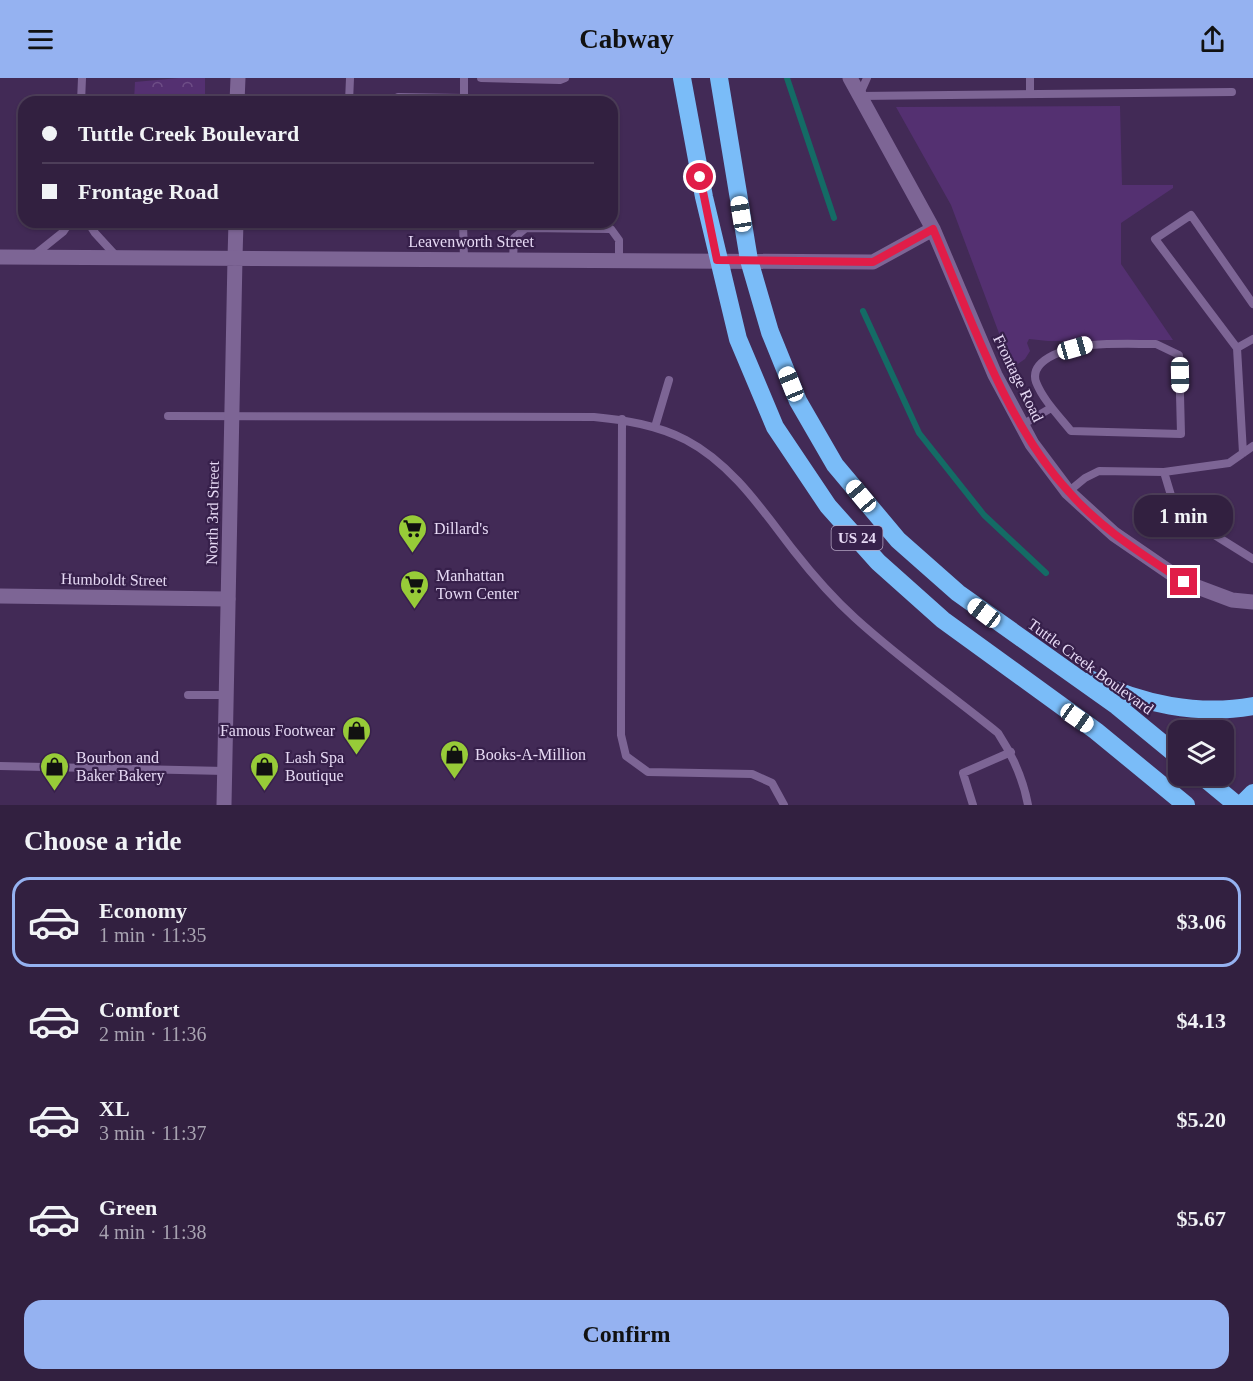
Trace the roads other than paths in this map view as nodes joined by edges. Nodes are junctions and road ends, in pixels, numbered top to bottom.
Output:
1 (82, 78) edge
2 (238, 78) edge
3 (350, 78) edge
4 (464, 78) edge
5 (482, 78) edge
6 (565, 78) edge
7 (682, 78) edge
8 (719, 78) edge
9 (850, 78) edge
10 (867, 78) edge
11 (1030, 78) edge
12 (1232, 92) dead end
13 (1030, 94) junction
14 (81, 96) edge
15 (237, 96) edge
16 (350, 96) edge
17 (464, 96) edge
18 (859, 96) junction
19 (66, 228) edge
20 (92, 228) edge
21 (236, 228) edge
22 (463, 228) edge
23 (933, 229) junction
24 (0, 257) edge
25 (32, 257) junction
26 (117, 257) junction
27 (235, 258) junction
28 (464, 260) junction
29 (513, 260) junction
30 (619, 260) junction
31 (717, 260) junction
32 (748, 260) junction
33 (1253, 304) edge
34 (1253, 339) edge
35 (1237, 348) junction
36 (669, 380) dead end
37 (1051, 408) junction
38 (168, 416) dead end
39 (232, 417) junction
40 (621, 419) junction
41 (1022, 425) junction
42 (655, 427) junction
43 (1253, 446) edge
44 (1243, 453) junction
45 (1164, 472) junction
46 (1068, 492) junction
47 (1253, 559) edge
48 (0, 596) edge
49 (228, 598) junction
50 (1253, 602) edge
51 (1051, 660) junction
52 (188, 695) dead end
53 (226, 695) junction
54 (1253, 706) edge
55 (1168, 747) edge
56 (1011, 752) junction
57 (0, 766) edge
58 (225, 771) junction
59 (1215, 786) edge
60 (1253, 793) edge
61 (224, 805) edge
62 (784, 805) edge
63 (974, 805) edge
64 (1028, 805) edge
65 (1186, 805) edge
66 (1239, 805) edge

1 - 14 lane
2 - 15 street
3 - 16 lane
4 - 17 lane
5 - 6 lane
7 - 31 highway, US 24
8 - 32 highway, Tuttle Creek Boulevard / US 24
9 - 18 street, Frontage Road
10 - 18 lane
11 - 13 lane
12 - 13 lane
13 - 18 lane
18 - 23 street, Frontage Road
19 - 25 lane
20 - 26 lane
21 - 27 street, North 3rd Street
22 - 28 lane
23 - 32 street, Leavenworth Street
23 - 41 street, Frontage Road
24 - 25 street, Leavenworth Street
25 - 26 street, Leavenworth Street
26 - 27 street, Leavenworth Street
27 - 28 street, Leavenworth Street
27 - 39 street, North 3rd Street
28 - 29 street, Leavenworth Street
29 - 30 street, Leavenworth Street
29 - 30 lane
30 - 31 street, Leavenworth Street
31 - 32 street, Leavenworth Street
31 - 65 highway, US 24
32 - 51 highway, Tuttle Creek Boulevard / US 24
33 - 35 lane
34 - 35 lane
35 - 44 lane
36 - 42 lane
37 - 37 lane
37 - 41 lane
38 - 39 lane
39 - 40 lane
39 - 49 street, North 3rd Street
40 - 42 lane
40 - 62 lane
41 - 46 street, Frontage Road
42 - 56 lane
43 - 44 lane
44 - 45 lane
45 - 46 lane
45 - 47 lane
46 - 50 street, Frontage Road
48 - 49 street, Humboldt Street
49 - 53 street, North 3rd Street
51 - 54 highway, US 24
51 - 55 highway, Tuttle Creek Boulevard
52 - 53 lane
53 - 58 street, North 3rd Street
56 - 63 lane
56 - 64 lane
57 - 58 lane
58 - 61 street, North 3rd Street
59 - 66 highway
60 - 66 highway

